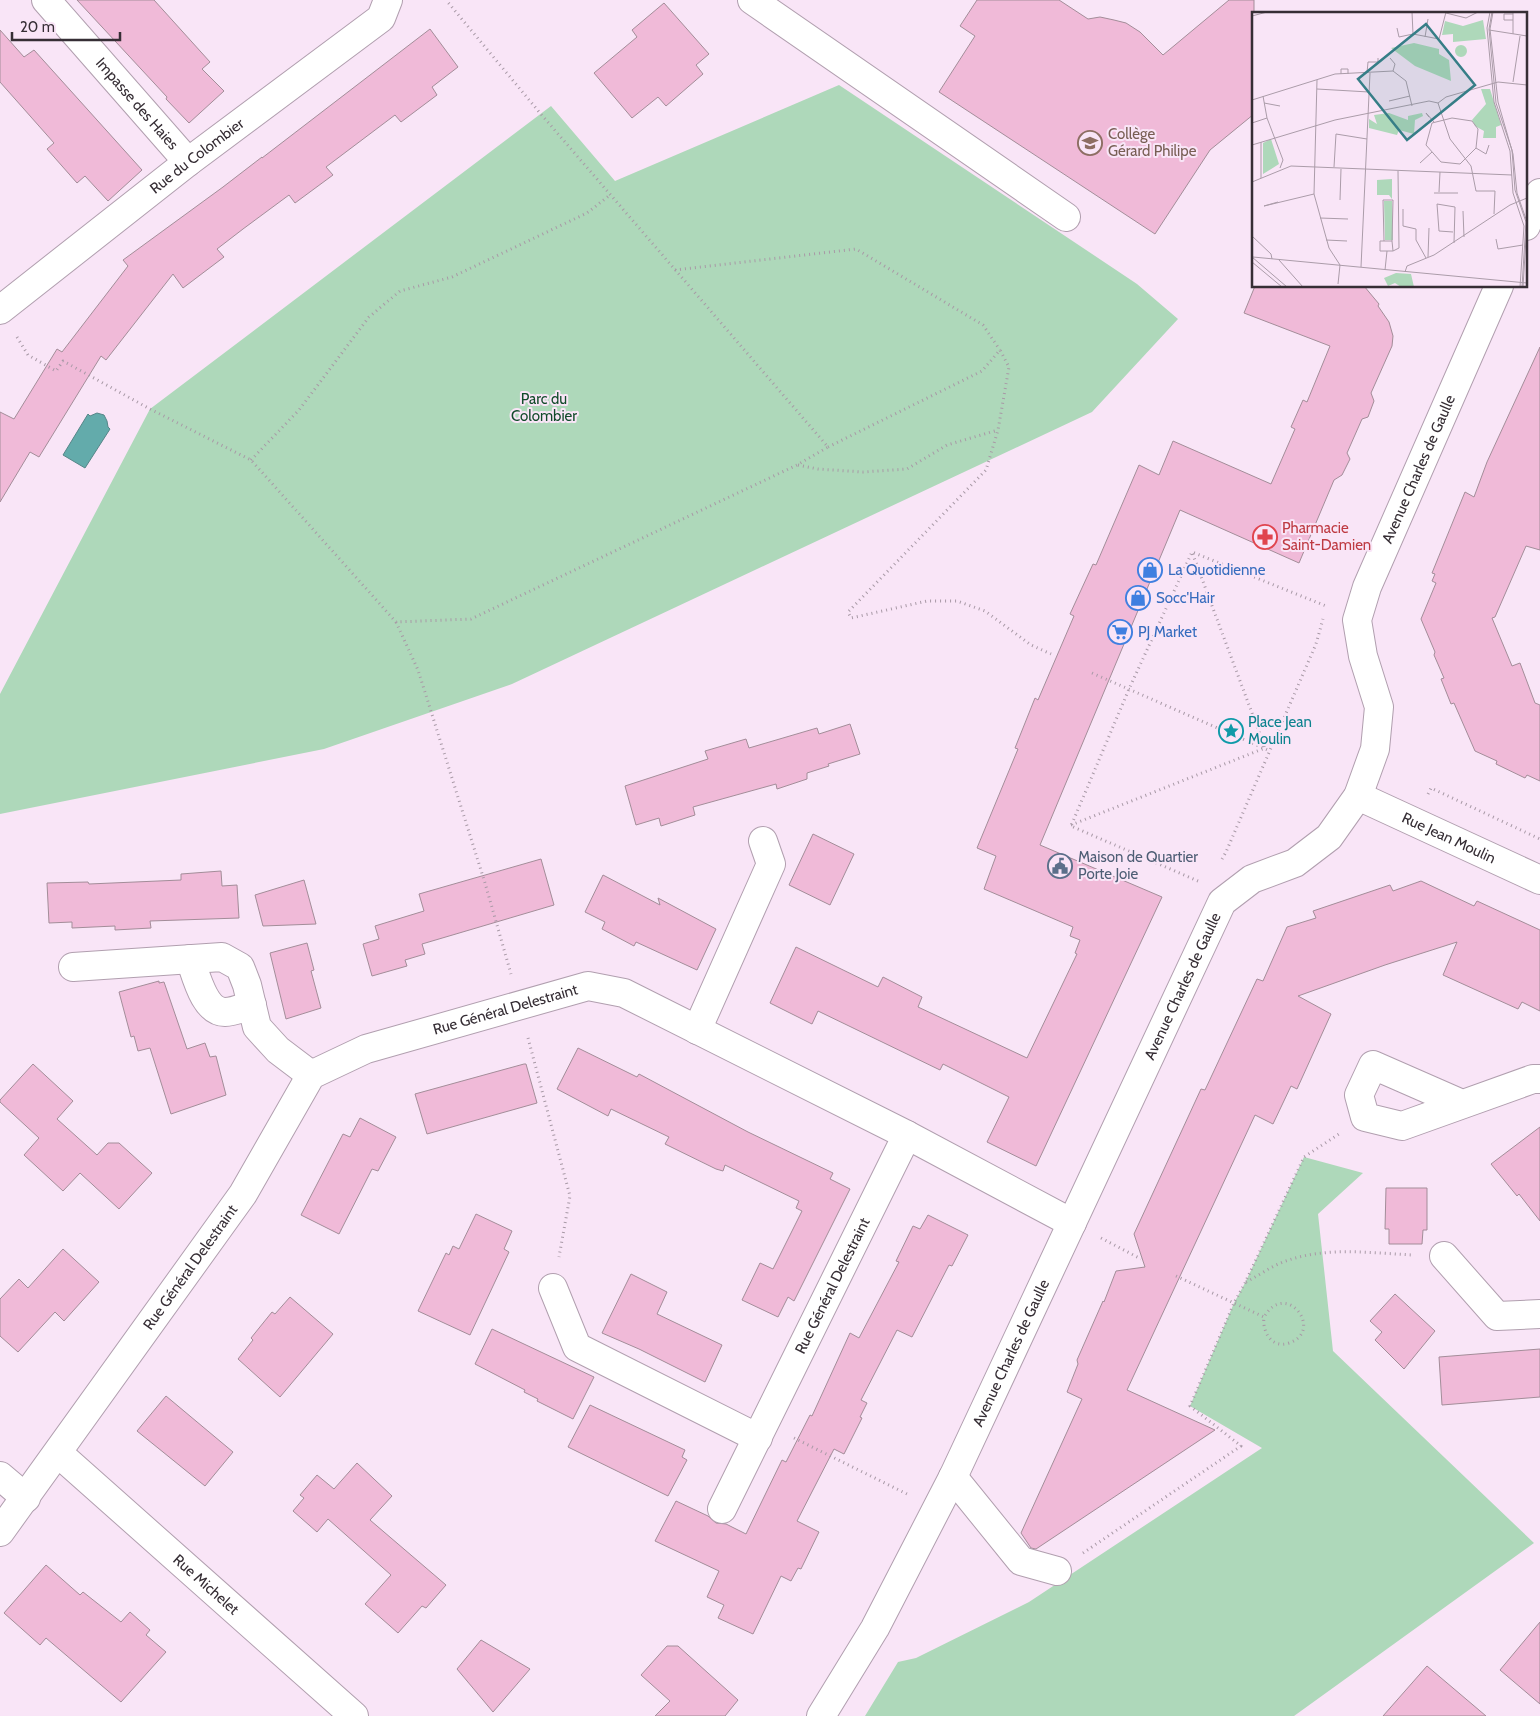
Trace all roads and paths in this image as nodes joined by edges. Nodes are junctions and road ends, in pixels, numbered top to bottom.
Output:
1 (46, 0) edge
2 (388, 0) edge
3 (446, 0) edge
4 (752, 0) edge
5 (188, 162) junction
6 (610, 195) junction
7 (1066, 217) dead end
8 (675, 270) junction
9 (1498, 288) edge
10 (0, 310) edge
11 (14, 333) dead end
12 (1000, 350) junction
13 (998, 430) junction
14 (828, 447) junction
15 (251, 460) junction
16 (797, 465) junction
17 (1192, 552) junction
18 (1330, 599) dead end
19 (1324, 616) dead end
20 (396, 622) junction
21 (1051, 654) dead end
22 (1092, 673) dead end
23 (1129, 689) junction
24 (1265, 748) junction
25 (1270, 751) junction
26 (1358, 796) junction
27 (1070, 826) junction
28 (764, 841) dead end
29 (1221, 860) dead end
30 (1540, 880) edge
31 (1205, 884) dead end
32 (190, 959) junction
33 (73, 967) dead end
34 (252, 1005) junction
35 (520, 1005) junction
36 (697, 1030) junction
37 (312, 1075) junction
38 (1540, 1079) edge
39 (1462, 1104) junction
40 (1365, 1117) junction
41 (907, 1135) junction
42 (1072, 1224) junction
43 (1444, 1256) joint
44 (1141, 1259) dead end
45 (1176, 1276) dead end
46 (1245, 1283) junction
47 (553, 1288) joint
48 (1234, 1303) junction
49 (1540, 1314) edge
50 (1264, 1318) junction
51 (761, 1431) junction
52 (58, 1453) junction
53 (0, 1476) edge
54 (953, 1477) junction
55 (26, 1498) junction
56 (722, 1509) dead end
57 (936, 1509) junction
58 (0, 1532) edge
59 (1057, 1571) joint
60 (340, 1712) edge
61 (821, 1716) edge

1 - 5 street, Impasse des Haies
2 - 5 street, Rue du Colombier
3 - 6 path
4 - 7 street
5 - 10 street, Rue du Colombier
6 - 8 path
6 - 15 path
8 - 12 path
8 - 14 path
9 - 26 street, Avenue Charles de Gaulle
11 - 15 path
12 - 13 path
12 - 14 path
13 - 16 path
13 - 21 path
14 - 16 path
15 - 20 path
16 - 20 path
17 - 18 path
17 - 23 path
17 - 24 path
19 - 25 path
20 - 35 path
22 - 23 path
23 - 24 path
23 - 27 path
24 - 25 path
24 - 27 path
25 - 29 path
26 - 30 street, Rue Jean Moulin
26 - 42 street, Avenue Charles de Gaulle
27 - 31 path
28 - 36 street
32 - 33 street
32 - 34 street
32 - 34 street
34 - 37 street
35 - 36 street, Rue Général Delestraint
35 - 37 street, Rue Général Delestraint
35 - 47 path
36 - 41 street, Rue Général Delestraint
37 - 52 street, Rue Général Delestraint
38 - 39 street
39 - 40 street
39 - 40 street
40 - 46 path
41 - 42 street, Rue Général Delestraint
41 - 51 street, Rue Général Delestraint
42 - 44 path
42 - 54 street, Avenue Charles de Gaulle
43 - 46 path
43 - 49 street
45 - 48 path
46 - 48 path
47 - 51 street
48 - 50 path
48 - 59 path
50 - 50 path
51 - 56 street, Rue Général Delestraint
51 - 57 path
52 - 55 street, Rue Général Delestraint
52 - 60 street, Rue Michelet
53 - 55 street
54 - 57 street, Avenue Charles de Gaulle
54 - 59 street
55 - 58 street, Rue Général Delestraint
57 - 61 street, Avenue Charles de Gaulle

